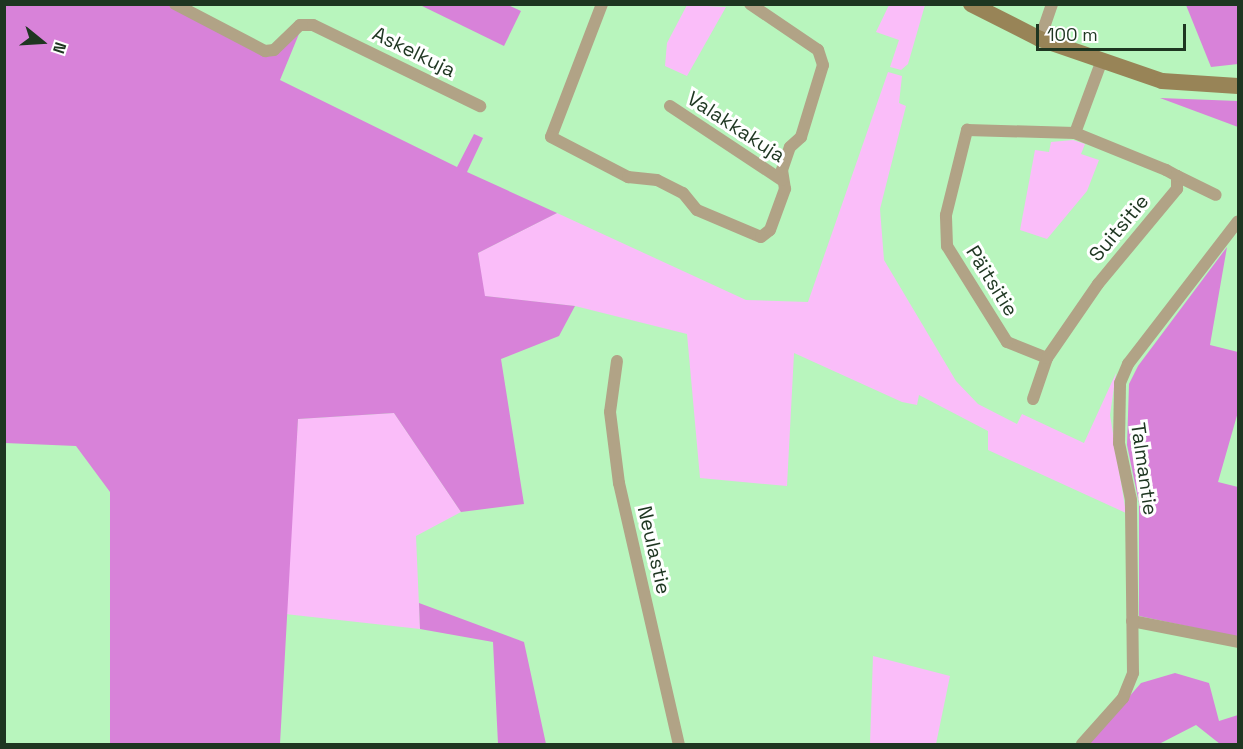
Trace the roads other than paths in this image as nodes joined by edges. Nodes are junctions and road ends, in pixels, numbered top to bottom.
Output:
1 (175, 4) edge
2 (602, 4) edge
3 (750, 4) edge
4 (971, 4) edge
5 (1052, 4) edge
6 (1040, 39) junction
7 (1102, 60) junction
8 (1239, 86) edge
9 (480, 106) dead end
10 (669, 106) dead end
11 (1075, 133) junction
12 (1177, 177) junction
13 (782, 180) junction
14 (1216, 195) dead end
15 (1239, 222) edge
16 (1047, 358) junction
17 (617, 361) dead end
18 (1033, 399) dead end
19 (1132, 621) junction
20 (1239, 642) edge
21 (679, 744) edge
22 (1082, 744) edge

1 - 9 street, Askelkuja
2 - 13 street
3 - 13 street
4 - 6 street
5 - 6 street
6 - 7 street
7 - 8 street
7 - 11 street
10 - 13 street, Valakkakuja
11 - 12 street
11 - 16 street, Päitsitie
12 - 14 street
12 - 16 street, Suitsitie
15 - 19 street, Talmantie
16 - 18 street, Suitsitie
17 - 21 street, Neulastie
19 - 20 street
19 - 22 street, Talmantie

